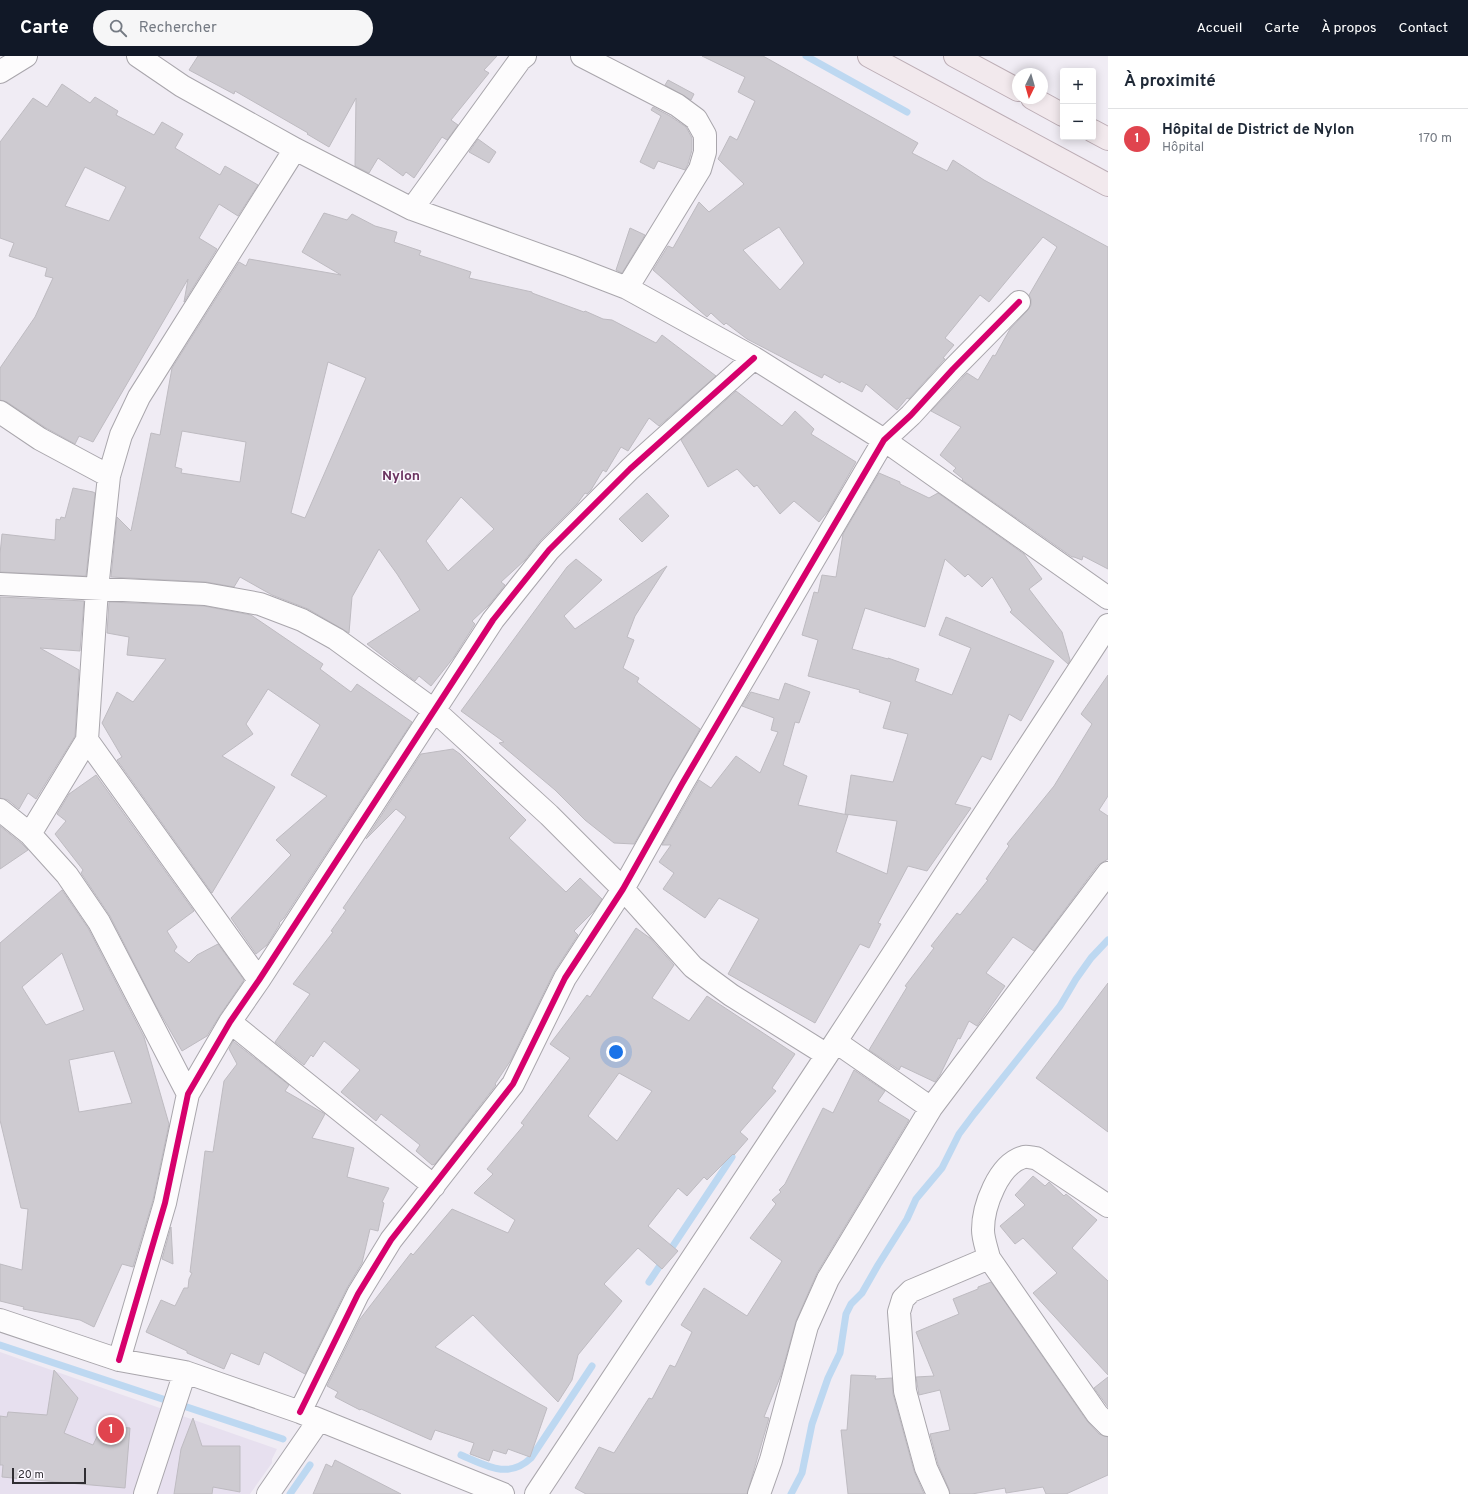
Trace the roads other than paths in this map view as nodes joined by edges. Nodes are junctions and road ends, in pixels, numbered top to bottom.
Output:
1 (26, 56) edge
2 (138, 56) edge
3 (525, 56) edge
4 (582, 56) edge
5 (869, 56) edge
6 (955, 56) edge
7 (167, 64) edge
8 (0, 72) edge
9 (1012, 87) edge
10 (1043, 104) edge
11 (1060, 113) edge
12 (1096, 133) edge
13 (1108, 139) edge
14 (295, 149) junction
15 (1108, 186) edge
16 (412, 209) junction
17 (627, 288) junction
18 (1019, 302) dead end
19 (754, 358) junction
20 (0, 412) edge
21 (884, 440) junction
22 (109, 476) junction
23 (0, 584) edge
24 (97, 589) junction
25 (1108, 598) edge
26 (1108, 626) edge
27 (435, 711) junction
28 (87, 740) junction
29 (0, 810) edge
30 (30, 834) junction
31 (1108, 873) edge
32 (623, 889) junction
33 (259, 980) junction
34 (230, 1022) junction
35 (831, 1049) junction
36 (188, 1094) junction
37 (931, 1108) junction
38 (434, 1186) junction
39 (1108, 1206) edge
40 (989, 1258) junction
41 (0, 1320) edge
42 (119, 1360) junction
43 (185, 1372) junction
44 (310, 1416) junction
45 (1108, 1426) edge
46 (145, 1494) edge
47 (268, 1494) edge
48 (503, 1494) edge
49 (536, 1494) edge
50 (759, 1494) edge
51 (938, 1494) edge

1 - 8 street
2 - 7 street
3 - 16 street
4 - 17 street
5 - 15 main road
6 - 9 main road
7 - 14 street
10 - 11 main road
12 - 13 main road
14 - 16 street
14 - 22 street
16 - 17 street
17 - 19 street
18 - 21 street
19 - 21 street
19 - 27 street
20 - 22 street
21 - 25 street
21 - 32 street
22 - 24 street
23 - 24 street
24 - 27 street
24 - 28 street
26 - 35 street
27 - 32 street
27 - 33 street
28 - 30 street
28 - 33 street
29 - 30 street
30 - 36 street
31 - 37 street
32 - 35 street
32 - 38 street
33 - 34 street
34 - 36 street
34 - 38 street
35 - 37 street
35 - 49 street
36 - 42 street
37 - 50 street
38 - 44 street
39 - 40 street
40 - 45 street
40 - 51 street
41 - 42 street
42 - 43 street
43 - 44 street
43 - 46 street
44 - 47 street
44 - 48 street

